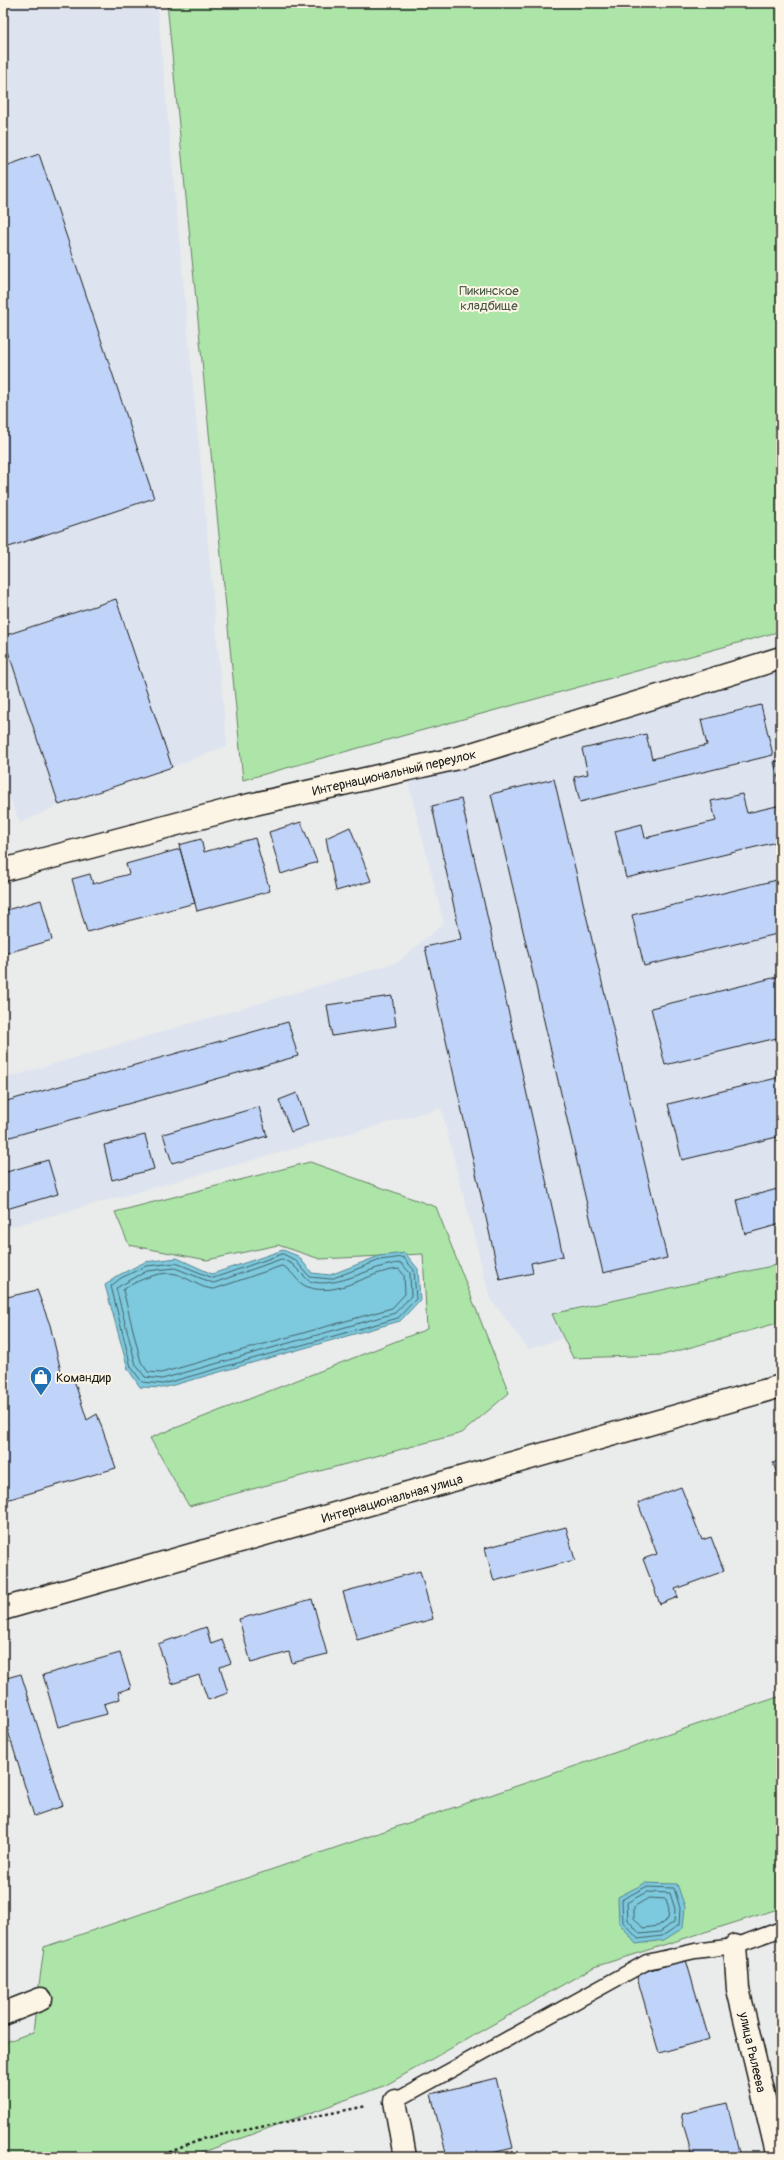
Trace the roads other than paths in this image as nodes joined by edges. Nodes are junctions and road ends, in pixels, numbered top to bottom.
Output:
1 (781, 658) edge
2 (3, 870) edge
3 (781, 1386) edge
4 (3, 1609) edge
5 (781, 1929) edge
6 (735, 1946) junction
7 (40, 1999) dead end
8 (3, 2014) edge
9 (395, 2100) joint
10 (405, 2157) edge
11 (778, 2157) edge

1 - 2 street, Интернациональный переулок
3 - 4 street, Интернациональная улица
5 - 6 lane
6 - 9 lane
6 - 11 street, улица Рылеева
7 - 8 street
9 - 10 street

